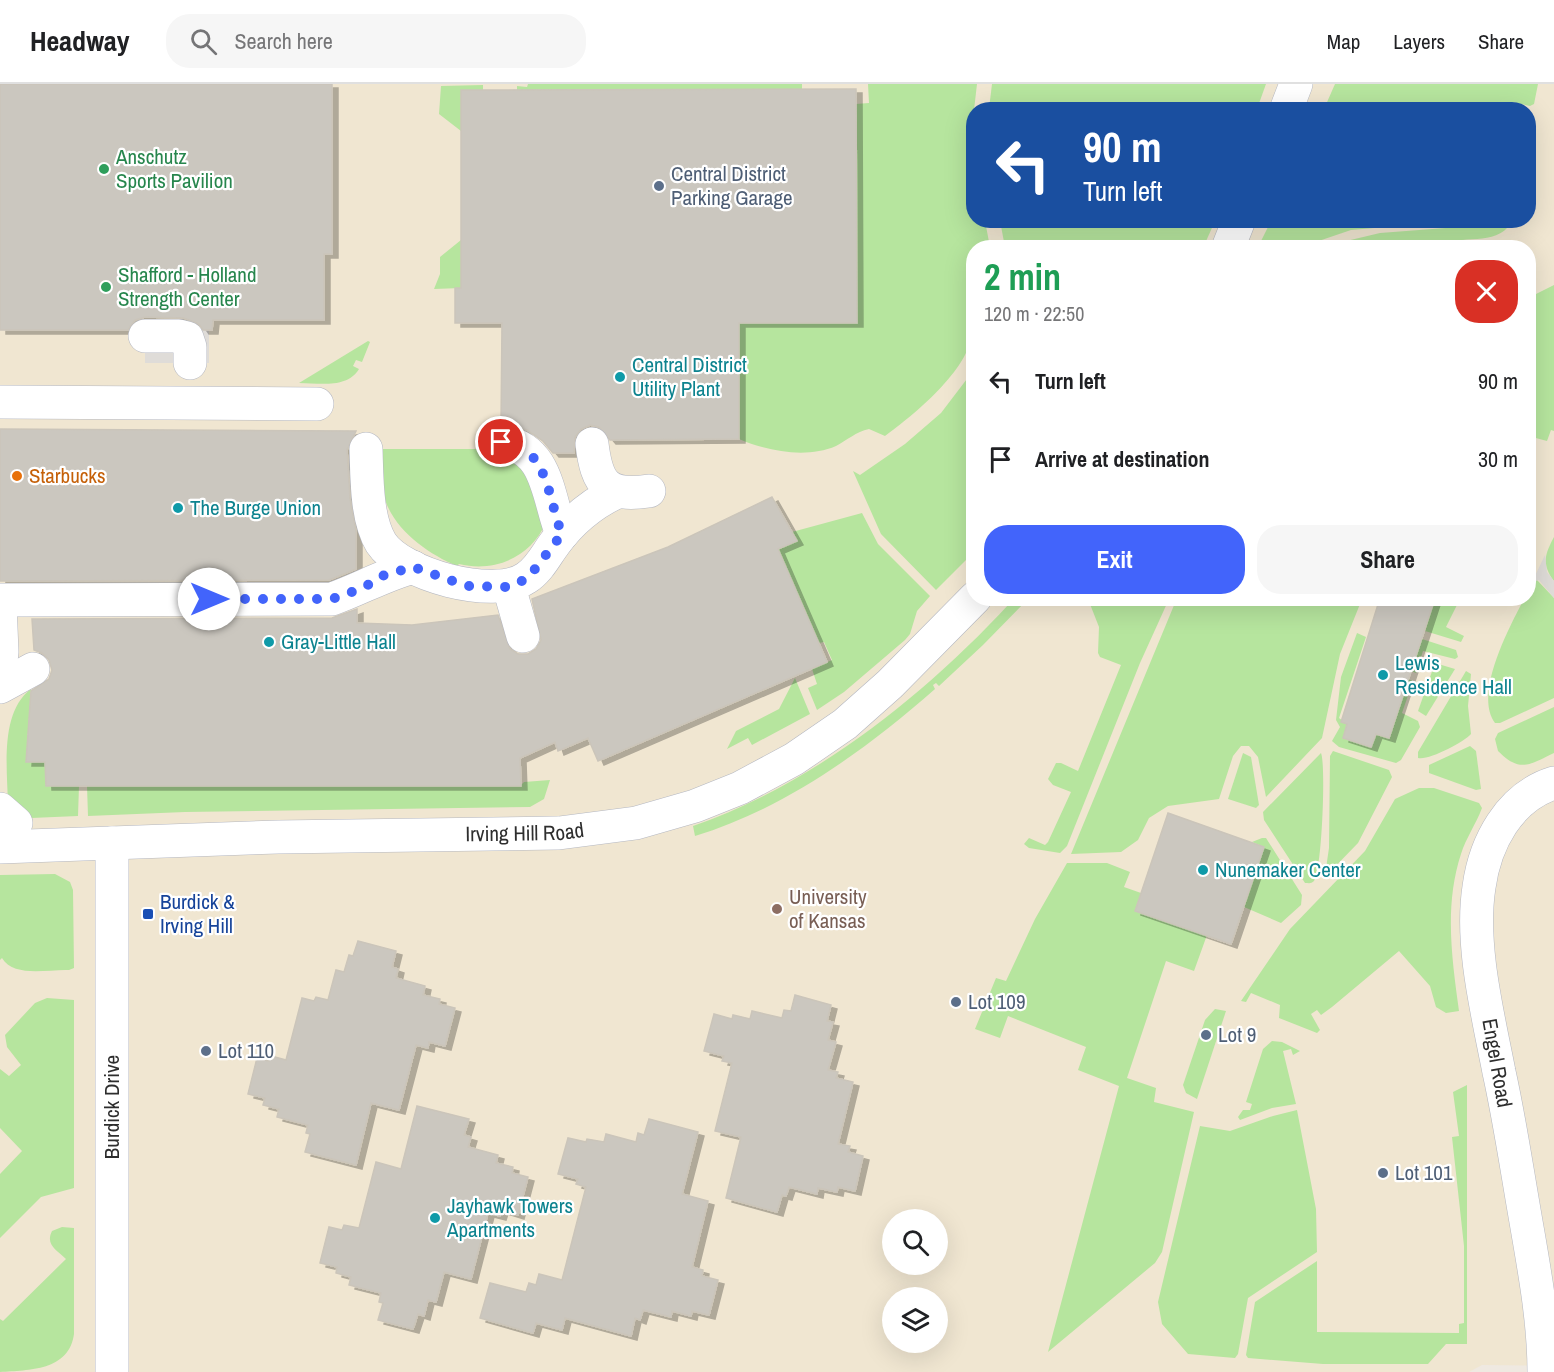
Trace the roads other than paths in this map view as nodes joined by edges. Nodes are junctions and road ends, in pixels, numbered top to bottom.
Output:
1 (1296, 84) edge
2 (1289, 102) edge
3 (145, 336) dead end
4 (190, 382) junction
5 (276, 386) dead end
6 (0, 402) edge
7 (233, 403) junction
8 (317, 404) dead end
9 (501, 442) dead end
10 (366, 449) dead end
11 (649, 491) dead end
12 (562, 534) junction
13 (375, 563) junction
14 (509, 587) junction
15 (0, 602) edge
16 (967, 606) edge
17 (523, 636) dead end
18 (33, 669) dead end
19 (0, 670) edge
20 (0, 687) edge
21 (1554, 783) edge
22 (5, 826) edge
23 (112, 843) junction
24 (112, 1372) edge
25 (1544, 1372) edge

1 - 2 street
3 - 4 street
4 - 6 street
4 - 7 street
5 - 7 street
7 - 8 street
9 - 12 street
10 - 13 street
11 - 12 street
12 - 14 street
13 - 14 street
13 - 15 street
14 - 17 street
15 - 19 street
16 - 23 street, Irving Hill Road
18 - 20 street
21 - 25 street, Engel Road
22 - 23 street, Irving Hill Road
23 - 24 street, Burdick Drive

